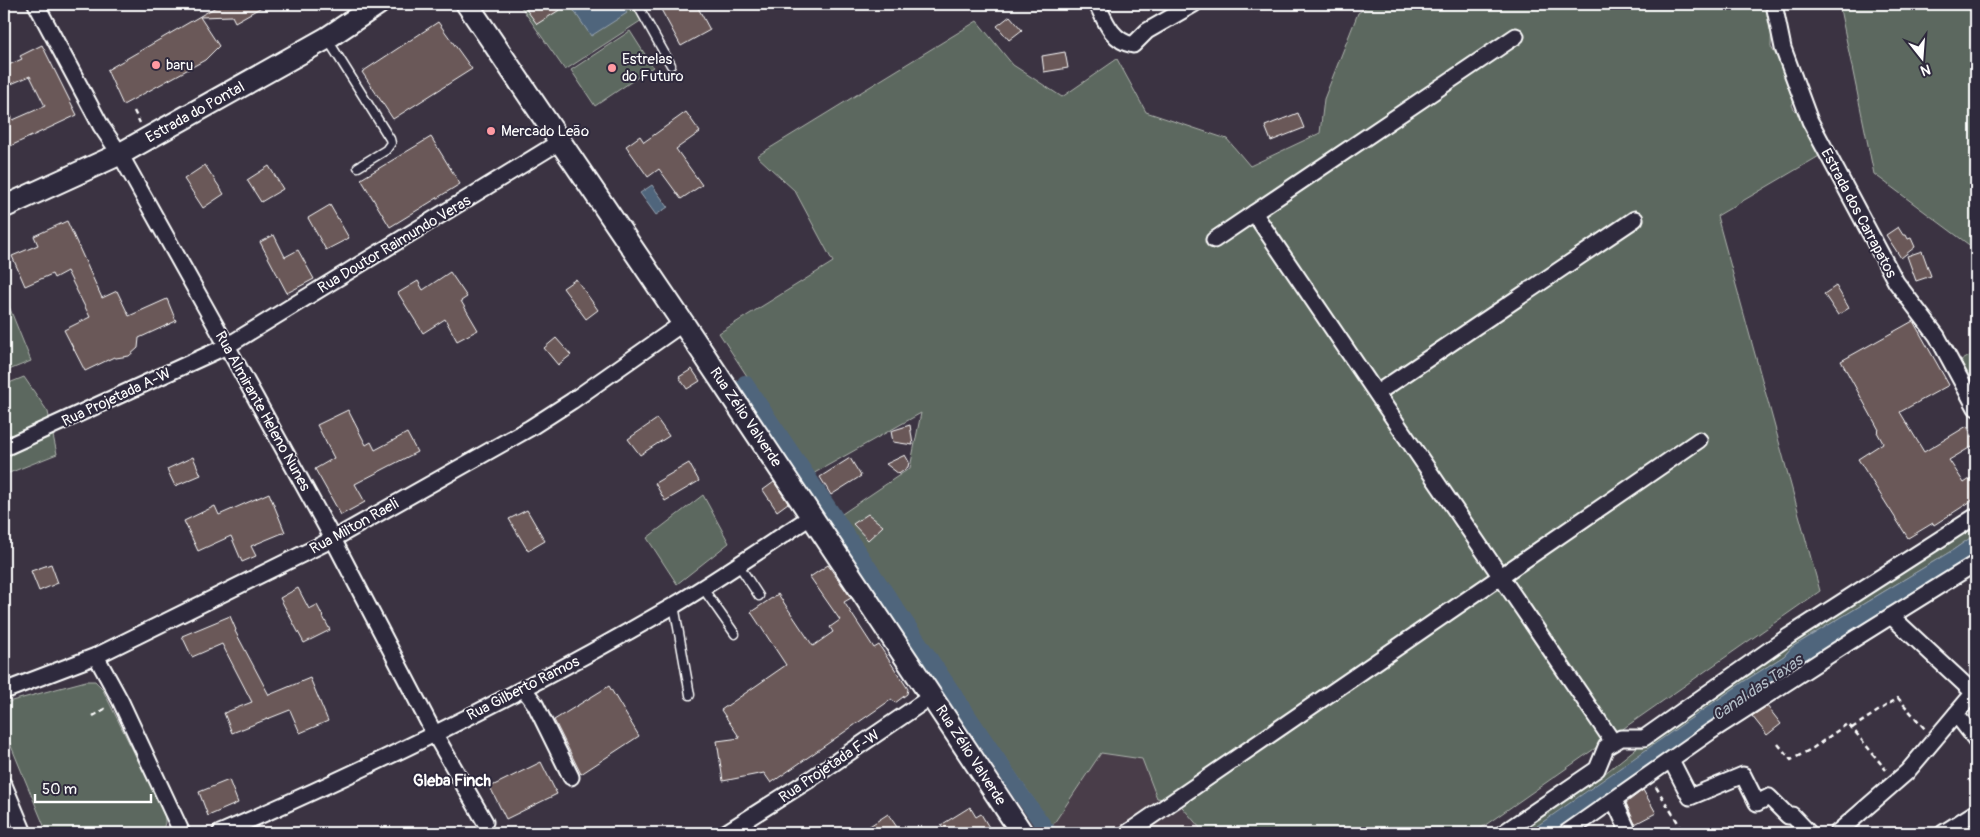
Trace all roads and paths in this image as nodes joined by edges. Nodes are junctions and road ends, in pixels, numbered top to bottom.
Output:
1 (36, 4) edge
2 (378, 4) edge
3 (467, 4) edge
4 (638, 4) edge
5 (1098, 4) edge
6 (1194, 4) edge
7 (1774, 4) edge
8 (1516, 36) dead end
9 (327, 38) junction
10 (671, 65) dead end
11 (561, 141) junction
12 (120, 154) junction
13 (358, 167) dead end
14 (4, 207) edge
15 (1254, 213) junction
16 (1634, 219) dead end
17 (1214, 240) dead end
18 (684, 323) junction
19 (227, 346) junction
20 (1377, 393) junction
21 (1976, 408) edge
22 (1699, 440) dead end
23 (4, 448) edge
24 (812, 516) junction
25 (1976, 516) edge
26 (333, 539) junction
27 (1976, 563) edge
28 (738, 564) junction
29 (1501, 576) junction
30 (702, 587) junction
31 (759, 596) dead end
32 (674, 605) junction
33 (1891, 616) junction
34 (736, 634) dead end
35 (96, 656) junction
36 (524, 689) junction
37 (4, 691) edge
38 (1975, 691) edge
39 (690, 695) dead end
40 (932, 696) junction
41 (1956, 714) junction
42 (1852, 728) junction
43 (434, 733) junction
44 (1934, 739) junction
45 (1976, 740) edge
46 (1614, 742) junction
47 (1778, 744) dead end
48 (1671, 760) junction
49 (1976, 774) edge
50 (1649, 776) junction
51 (571, 777) dead end
52 (1896, 782) junction
53 (4, 785) edge
54 (1976, 789) edge
55 (1614, 800) junction
56 (1976, 812) edge
57 (484, 822) dead end
58 (24, 833) edge
59 (182, 833) edge
60 (220, 833) edge
61 (725, 833) edge
62 (1022, 833) edge
63 (1127, 833) edge
64 (1503, 833) edge
65 (1566, 833) edge
66 (1629, 833) edge
67 (1682, 833) edge
68 (1809, 833) edge
69 (1837, 833) edge
70 (1943, 833) edge

1 - 12 street, Rua Almirante Heleno Nunes
2 - 9 street, Estrada do Pontal
3 - 11 street, Rua Zélio Valverde
4 - 10 lane
5 - 6 street
7 - 21 street, Estrada dos Carrapatos
8 - 15 street
9 - 12 street, Estrada do Pontal
9 - 13 lane
11 - 18 street, Rua Zélio Valverde
11 - 19 street, Rua Doutor Raimundo Veras
12 - 14 street, Estrada do Pontal
12 - 19 street, Rua Almirante Heleno Nunes
15 - 17 street
15 - 20 street
16 - 20 street
18 - 24 street, Rua Zélio Valverde
18 - 26 street, Rua Milton Raeli
19 - 23 street, Rua Projetada A-W
19 - 26 street, Rua Almirante Heleno Nunes
20 - 29 street
22 - 29 street
24 - 28 street, Rua Gilberto Ramos
24 - 40 street, Rua Zélio Valverde
25 - 46 street
26 - 35 street, Rua Milton Raeli
26 - 43 street, Rua Almirante Heleno Nunes
27 - 33 street
28 - 30 street, Rua Gilberto Ramos
28 - 31 lane
29 - 46 street
29 - 63 street
30 - 32 street, Rua Gilberto Ramos
30 - 34 lane
32 - 36 street, Rua Gilberto Ramos
32 - 39 lane
33 - 38 street
33 - 48 street
35 - 37 street, Rua Milton Raeli
35 - 59 street
36 - 43 street, Rua Gilberto Ramos
36 - 51 street
38 - 41 street
40 - 61 street, Rua Projetada F-W
40 - 62 street, Rua Zélio Valverde
41 - 44 street
41 - 45 street
42 - 44 path
42 - 47 path
42 - 52 path
43 - 57 street, Rua Almirante Heleno Nunes
43 - 60 street, Rua Gilberto Ramos
44 - 52 street
46 - 64 street
48 - 50 street
48 - 68 street
49 - 54 path
50 - 55 street
50 - 67 path
52 - 69 street
53 - 58 street
55 - 65 street
55 - 66 street
56 - 70 street

